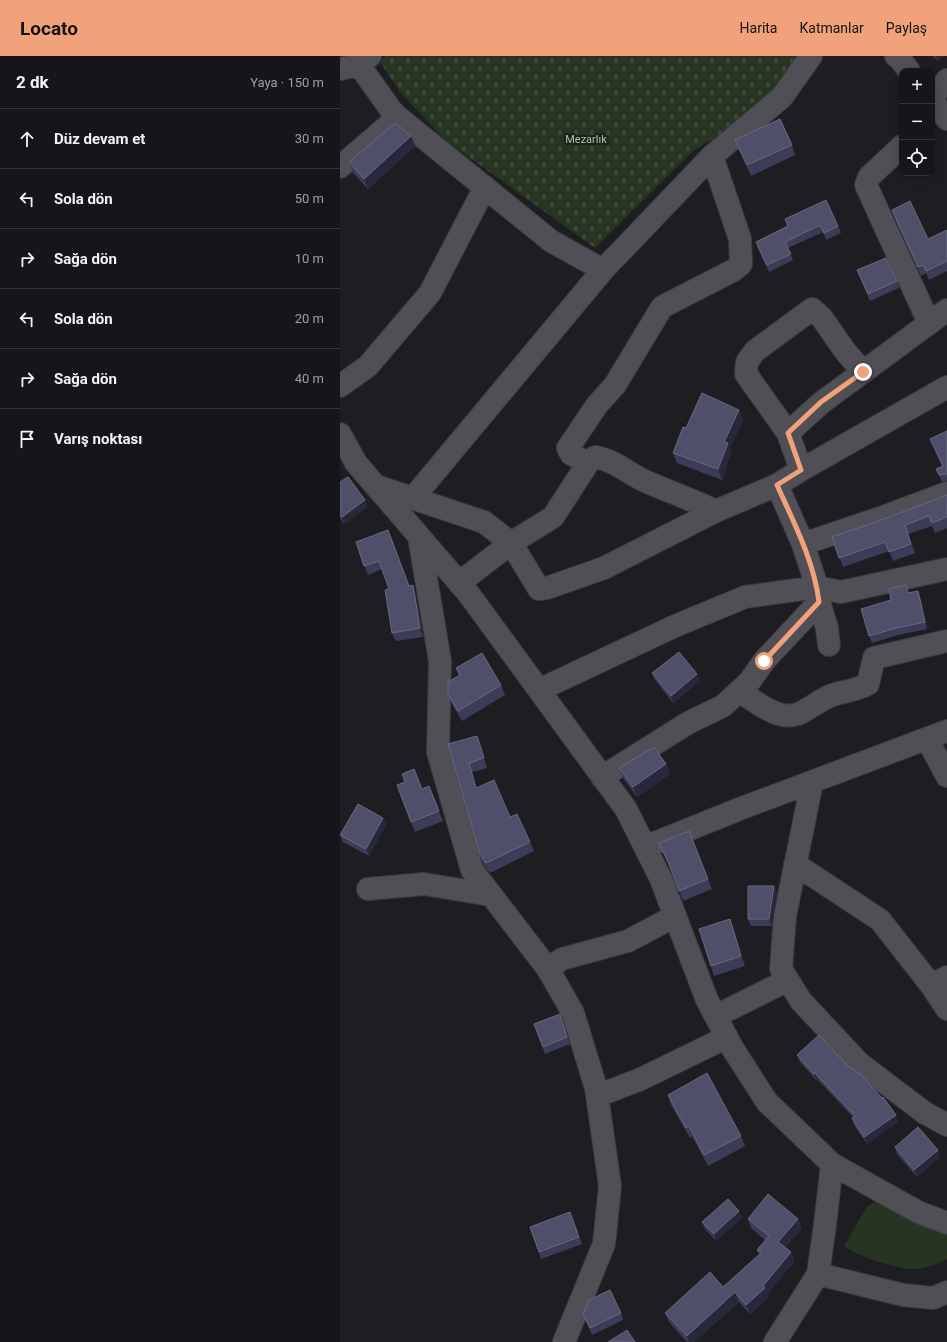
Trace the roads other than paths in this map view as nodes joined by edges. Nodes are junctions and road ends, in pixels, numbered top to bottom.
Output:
1 (811, 56) edge
2 (896, 56) edge
3 (356, 63) edge
4 (907, 68) edge
5 (947, 80) edge
6 (937, 109) edge
7 (398, 117) junction
8 (899, 149) edge
9 (712, 156) junction
10 (340, 167) edge
11 (485, 187) junction
12 (603, 270) junction
13 (947, 310) edge
14 (929, 323) junction
15 (863, 372) junction
16 (340, 386) edge
17 (947, 387) edge
18 (788, 433) junction
19 (340, 434) edge
20 (348, 458) edge
21 (588, 463) junction
22 (801, 470) junction
23 (375, 485) junction
24 (777, 485) junction
25 (947, 493) edge
26 (413, 498) junction
27 (716, 511) junction
28 (419, 537) junction
29 (511, 543) junction
30 (803, 544) junction
31 (947, 570) edge
32 (459, 583) junction
33 (818, 595) junction
34 (947, 641) edge
35 (829, 645) dead end
36 (539, 690) junction
37 (739, 691) junction
38 (947, 731) edge
39 (927, 739) junction
40 (947, 776) edge
41 (602, 777) junction
42 (812, 782) junction
43 (645, 847) junction
44 (795, 864) junction
45 (368, 889) dead end
46 (491, 895) junction
47 (675, 916) junction
48 (548, 969) junction
49 (788, 980) junction
50 (939, 981) edge
51 (947, 1009) edge
52 (716, 1016) junction
53 (727, 1038) junction
54 (597, 1096) junction
55 (947, 1125) edge
56 (832, 1164) junction
57 (947, 1223) edge
58 (818, 1274) junction
59 (947, 1292) edge
60 (564, 1342) edge
61 (775, 1342) edge

1 - 9 street
2 - 4 street
3 - 7 street
5 - 6 street
7 - 10 street
7 - 11 street
8 - 14 street
9 - 12 street
9 - 21 street
11 - 12 street
11 - 16 street
12 - 26 street
13 - 14 street
14 - 15 street
15 - 18 street
15 - 18 street
17 - 22 street
18 - 22 street
19 - 20 street
20 - 23 street
21 - 27 street
21 - 29 street
22 - 24 street
23 - 26 street
23 - 28 street
24 - 27 street
24 - 30 street
25 - 30 street
26 - 29 street
27 - 29 street
28 - 32 street
28 - 46 street
29 - 32 street
30 - 33 street
31 - 33 street
32 - 36 street
33 - 35 street
33 - 36 street
33 - 37 street
34 - 37 street
36 - 41 street
37 - 41 street
38 - 39 street
39 - 40 street
39 - 42 street
41 - 43 street
42 - 43 street
42 - 44 street
43 - 47 street
44 - 49 street
44 - 50 street
45 - 46 street
46 - 48 street
47 - 48 street
47 - 52 street
48 - 54 street
49 - 52 street
49 - 55 street
50 - 51 street
52 - 53 street
53 - 54 street
53 - 56 street
54 - 60 street
56 - 57 street
56 - 58 street
58 - 59 street
58 - 61 street

